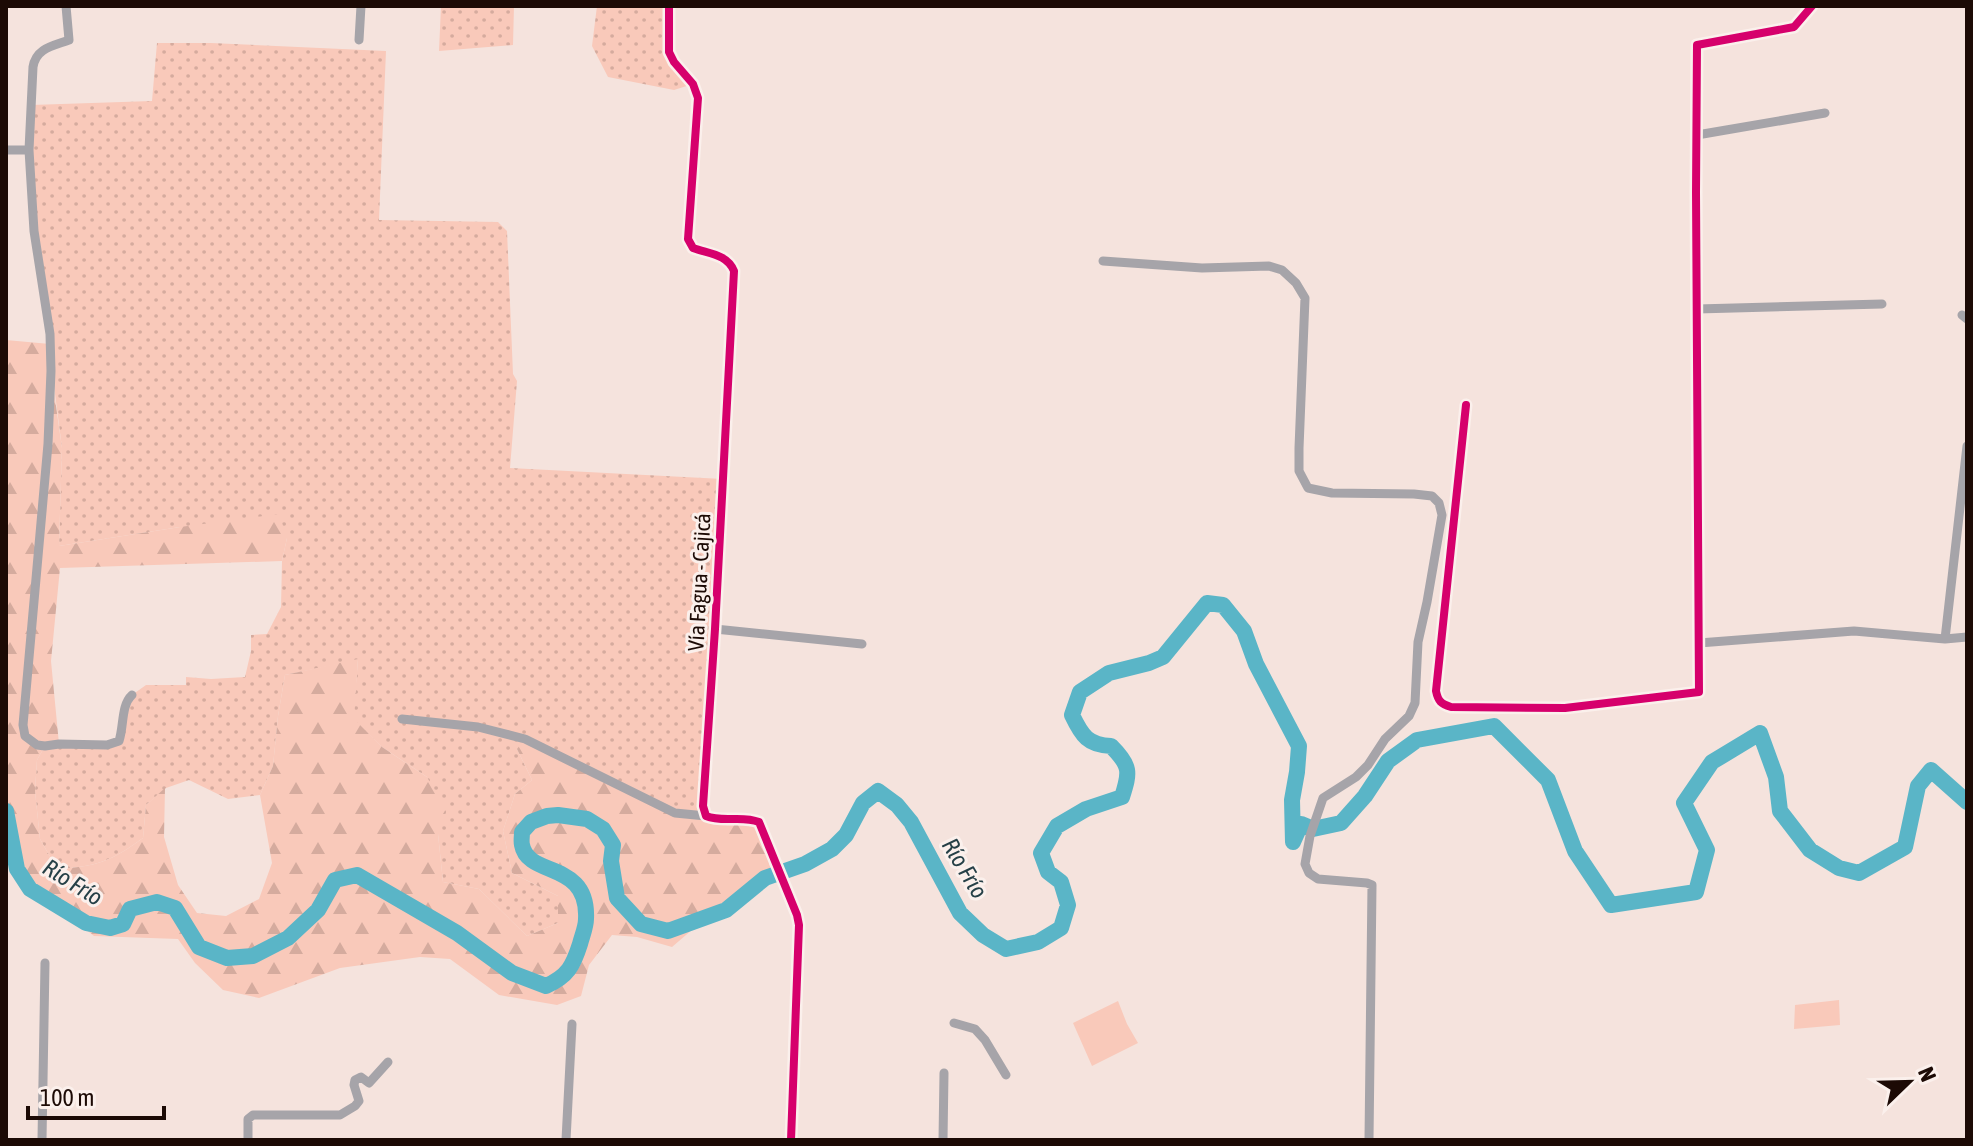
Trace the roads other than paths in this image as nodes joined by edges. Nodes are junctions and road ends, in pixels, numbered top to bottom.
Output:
1 (66, 6) edge
2 (361, 6) edge
3 (669, 6) edge
4 (1812, 6) edge
5 (359, 40) dead end
6 (1825, 113) dead end
7 (1697, 135) junction
8 (6, 150) edge
9 (29, 150) junction
10 (1103, 261) dead end
11 (1882, 304) dead end
12 (1697, 309) junction
13 (1466, 405) dead end
14 (1967, 446) edge
15 (715, 629) junction
16 (1967, 637) edge
17 (1945, 639) junction
18 (1699, 643) junction
19 (862, 644) dead end
20 (132, 695) dead end
21 (402, 719) dead end
22 (706, 816) junction
23 (45, 963) dead end
24 (954, 1023) dead end
25 (572, 1024) dead end
26 (388, 1062) dead end
27 (944, 1073) dead end
28 (1006, 1075) dead end
29 (1358, 1117) dead end
30 (1370, 1119) junction
31 (42, 1140) edge
32 (248, 1140) edge
33 (566, 1140) edge
34 (791, 1140) edge
35 (943, 1140) edge
36 (1369, 1140) edge

1 - 9 street
2 - 5 street
3 - 15 street, Vía Fagua - Cajicá
4 - 7 street
6 - 7 street
7 - 12 street
8 - 9 street
9 - 20 street
10 - 30 street
11 - 12 street
12 - 18 street
13 - 18 street
14 - 17 street
15 - 19 street
15 - 22 street, Vía Fagua - Cajicá
16 - 17 street
17 - 18 street
21 - 22 street
22 - 34 street
23 - 31 street
24 - 28 street
25 - 33 street
26 - 32 street
27 - 35 street
29 - 30 street
30 - 36 street

